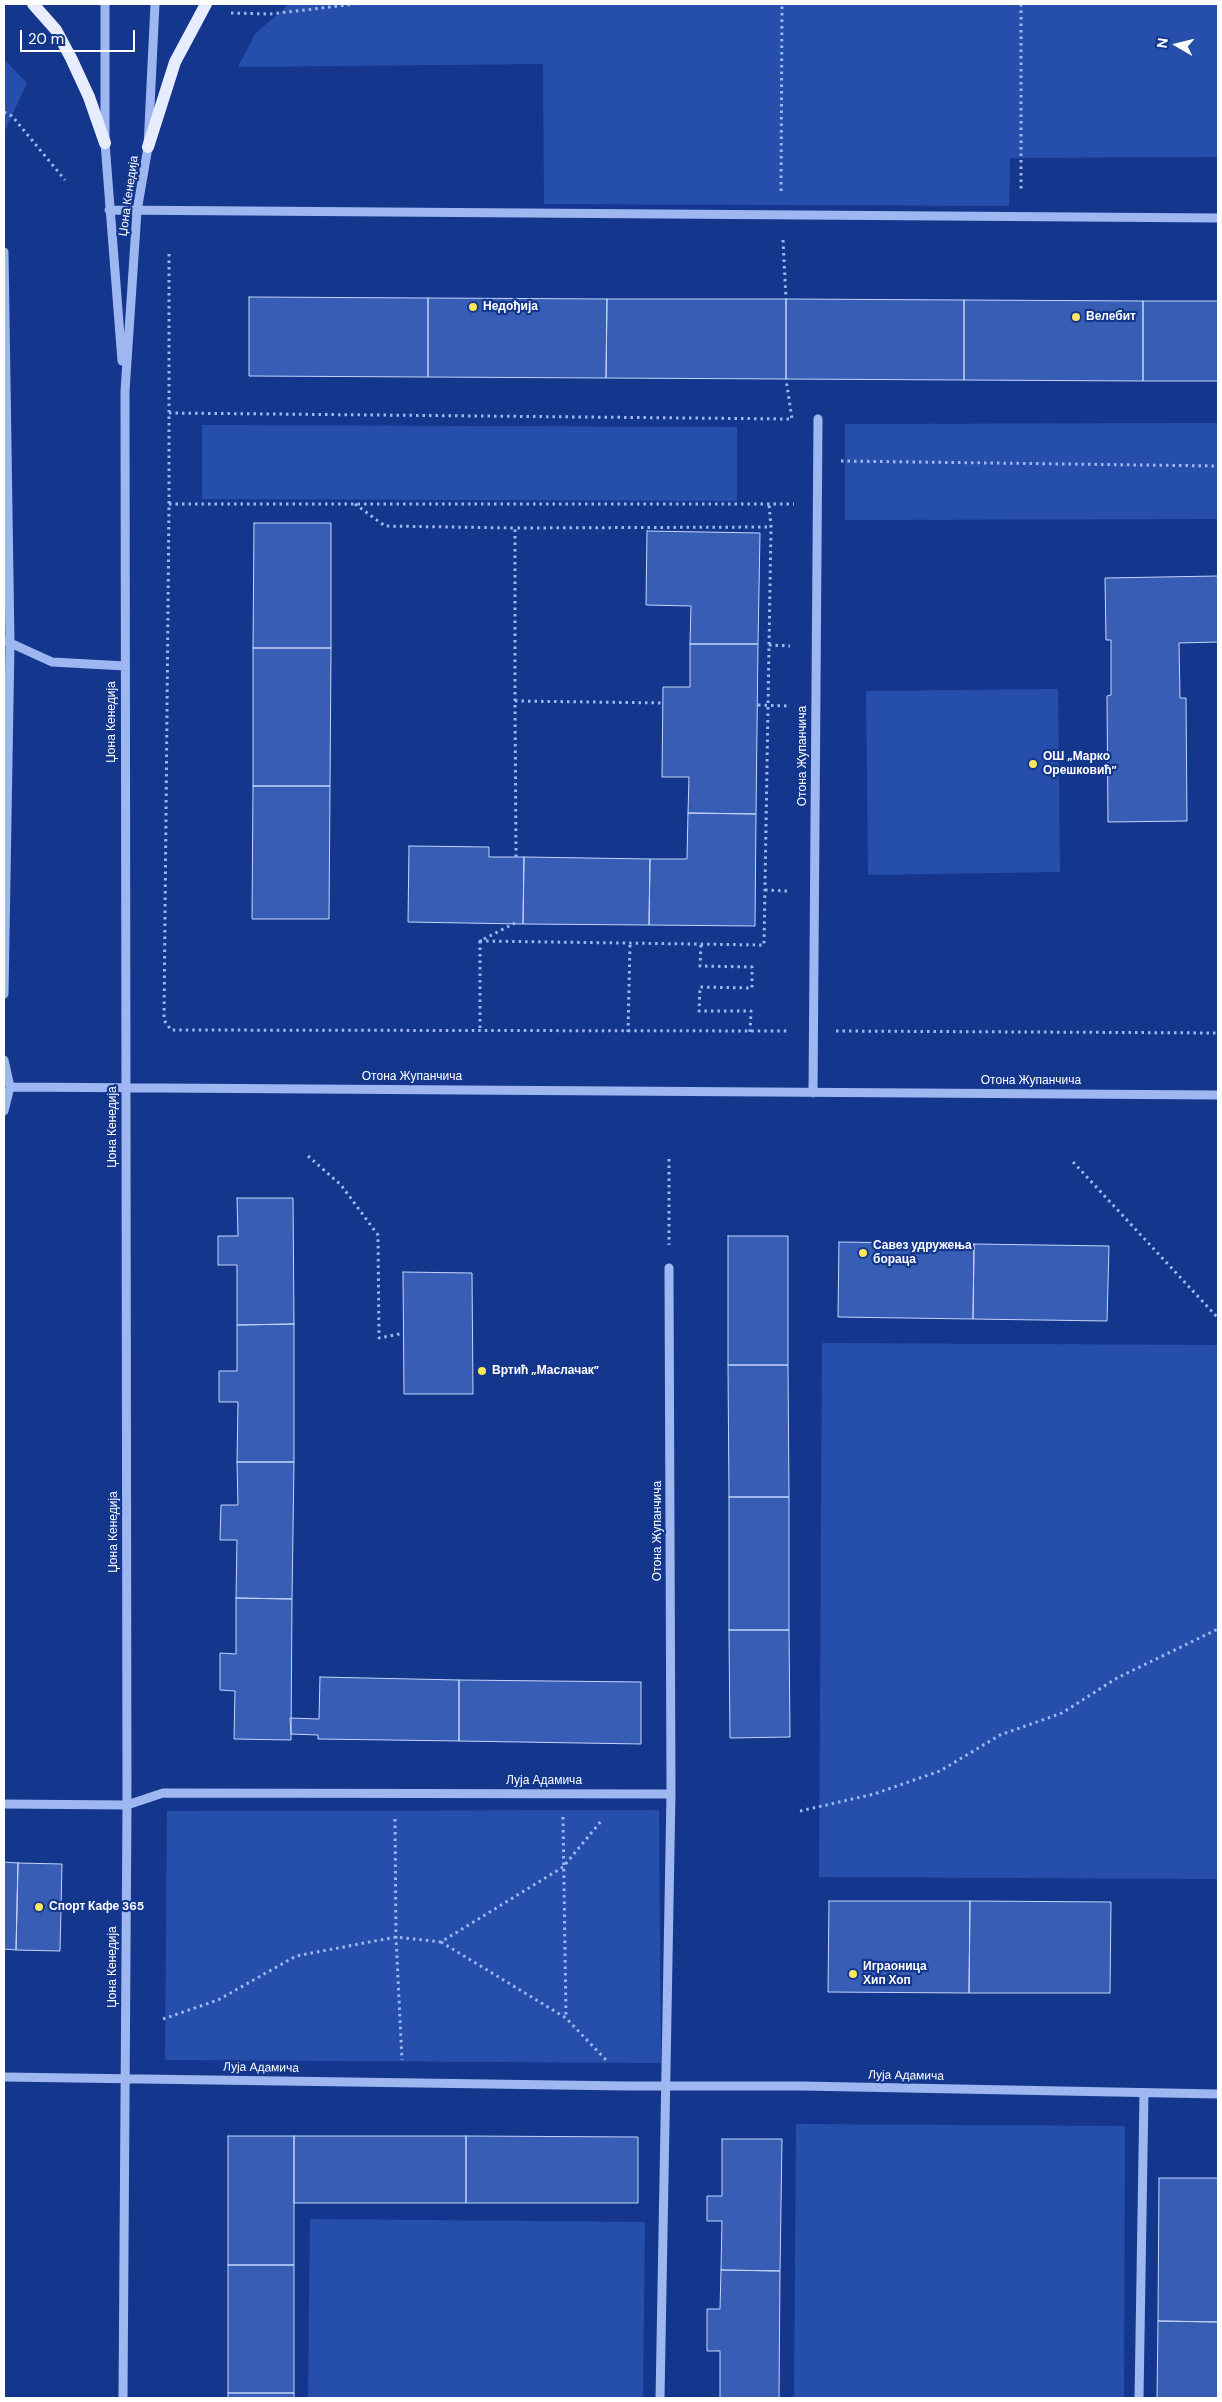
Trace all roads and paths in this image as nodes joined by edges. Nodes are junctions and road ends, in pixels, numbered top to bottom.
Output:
1 (33, 4) edge
2 (105, 4) edge
3 (155, 4) edge
4 (206, 4) edge
5 (355, 4) edge
6 (782, 4) edge
7 (1021, 4) edge
8 (227, 13) dead end
9 (4, 112) edge
10 (105, 143) junction
11 (148, 146) junction
12 (65, 180) dead end
13 (109, 210) junction
14 (137, 210) junction
15 (781, 215) junction
16 (1021, 217) junction
17 (1218, 218) edge
18 (4, 252) edge
19 (169, 254) dead end
20 (786, 300) dead end
21 (786, 379) dead end
22 (124, 391) junction
23 (169, 413) junction
24 (818, 419) dead end
25 (818, 461) junction
26 (1218, 466) edge
27 (817, 503) junction
28 (169, 504) junction
29 (355, 504) junction
30 (769, 504) junction
31 (771, 526) junction
32 (515, 528) junction
33 (7, 642) edge
34 (769, 645) junction
35 (790, 646) dead end
36 (125, 666) junction
37 (515, 701) junction
38 (664, 703) dead end
39 (758, 705) dead end
40 (768, 705) junction
41 (790, 706) dead end
42 (516, 857) dead end
43 (765, 890) junction
44 (788, 890) dead end
45 (515, 923) dead end
46 (480, 941) junction
47 (630, 944) junction
48 (701, 945) junction
49 (4, 994) edge
50 (480, 1031) junction
51 (813, 1031) junction
52 (628, 1032) junction
53 (750, 1032) junction
54 (1218, 1033) edge
55 (4, 1060) edge
56 (10, 1088) junction
57 (126, 1088) junction
58 (813, 1093) junction
59 (1218, 1095) edge
60 (4, 1111) edge
61 (308, 1156) dead end
62 (669, 1158) dead end
63 (1073, 1162) dead end
64 (669, 1268) joint
65 (1218, 1318) edge
66 (404, 1334) dead end
67 (1218, 1629) edge
68 (394, 1794) junction
69 (564, 1794) junction
70 (623, 1794) junction
71 (672, 1794) junction
72 (4, 1804) edge
73 (127, 1805) junction
74 (800, 1811) dead end
75 (563, 1867) junction
76 (396, 1937) junction
77 (441, 1942) junction
78 (566, 2018) junction
79 (162, 2019) dead end
80 (402, 2065) dead end
81 (612, 2067) dead end
82 (4, 2077) edge
83 (124, 2078) junction
84 (667, 2086) junction
85 (1144, 2093) junction
86 (1218, 2094) edge
87 (123, 2398) edge
88 (660, 2398) edge
89 (1139, 2398) edge

1 - 10 main road
2 - 10 street, Џона Кенедија
3 - 11 street, Џона Кенедија
4 - 11 main road
5 - 8 path
6 - 15 path
7 - 16 path
9 - 12 path
10 - 13 street, Џона Кенедија
11 - 14 street, Џона Кенедија
13 - 14 street
13 - 22 street, Џона Кенедија
14 - 15 street
14 - 22 street, Џона Кенедија
15 - 16 street
15 - 20 path
16 - 17 street
18 - 33 street
19 - 23 path
21 - 23 path
22 - 36 street, Џона Кенедија
23 - 28 path
24 - 25 street, Отона Жупанчича
25 - 26 path
25 - 27 street, Отона Жупанчича
27 - 30 path
27 - 51 street, Отона Жупанчича
28 - 29 path
28 - 50 path
29 - 30 path
29 - 32 path
30 - 31 path
31 - 32 path
31 - 34 path
32 - 37 path
33 - 36 street, Џона Кенедија
33 - 49 street
34 - 35 path
34 - 40 path
36 - 57 street, Џона Кенедија
37 - 38 path
37 - 42 path
39 - 40 path
40 - 41 path
40 - 43 path
43 - 44 path
43 - 48 path
45 - 46 path
46 - 47 path
46 - 50 path
47 - 48 path
47 - 52 path
48 - 53 path
50 - 52 path
51 - 53 path
51 - 54 path
51 - 58 street, Отона Жупанчича
52 - 53 path
55 - 56 street
56 - 57 street, Отона Жупанчича
56 - 60 street
57 - 58 street, Отона Жупанчича
57 - 73 street, Џона Кенедија
58 - 59 street, Отона Жупанчича
61 - 66 path
62 - 64 path
63 - 65 path
64 - 71 street, Отона Жупанчича
67 - 74 path
68 - 69 street, Луја Адамича
68 - 73 street, Луја Адамича
68 - 76 path
69 - 70 street, Луја Адамича
69 - 75 path
70 - 71 street, Луја Адамича
70 - 75 path
71 - 84 street
72 - 73 street, Луја Адамича
73 - 83 street, Џона Кенедија
75 - 77 path
75 - 78 path
76 - 77 path
76 - 79 path
76 - 80 path
77 - 78 path
78 - 81 path
82 - 83 street, Луја Адамича
83 - 84 street, Луја Адамича
83 - 87 street, Џона Кенедија
84 - 85 street, Луја Адамича
84 - 88 street
85 - 86 street, Луја Адамича
85 - 89 street

